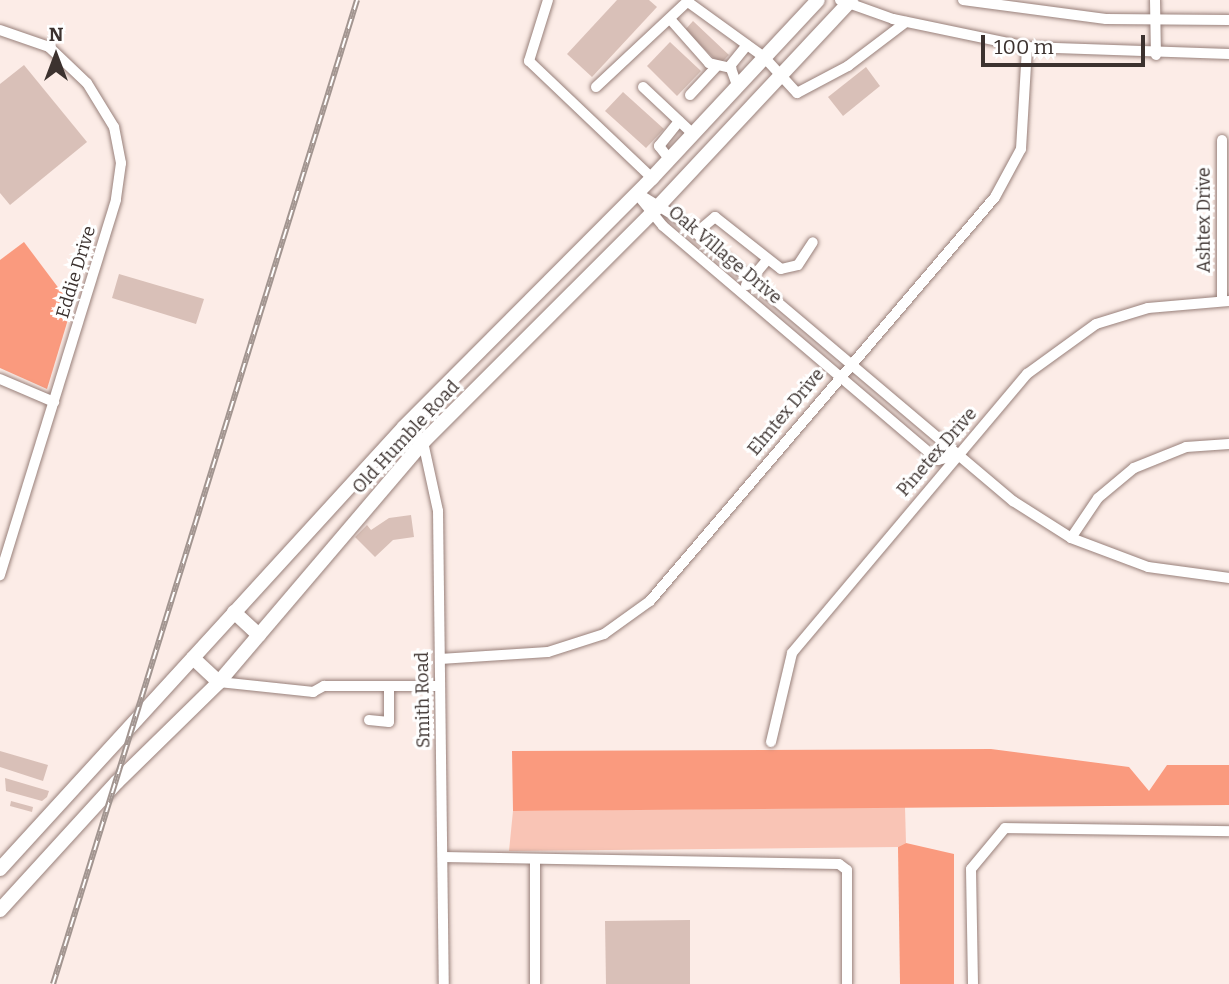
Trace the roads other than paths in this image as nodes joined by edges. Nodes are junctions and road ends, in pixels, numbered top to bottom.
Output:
1 (548, 0) edge
2 (802, 0) edge
3 (818, 0) edge
4 (963, 0) edge
5 (1155, 0) edge
6 (689, 1) edge
7 (846, 1) edge
8 (670, 19) junction
9 (800, 19) junction
10 (1155, 19) junction
11 (1229, 20) edge
12 (906, 22) junction
13 (0, 30) edge
14 (747, 45) junction
15 (1027, 47) junction
16 (1229, 54) edge
17 (1156, 55) junction
18 (764, 57) junction
19 (716, 67) junction
20 (731, 68) junction
21 (780, 77) junction
22 (737, 85) junction
23 (596, 87) dead end
24 (643, 87) dead end
25 (690, 95) dead end
26 (679, 121) junction
27 (693, 134) junction
28 (1222, 140) dead end
29 (670, 160) junction
30 (652, 178) junction
31 (636, 193) junction
32 (656, 209) junction
33 (696, 233) junction
34 (813, 242) dead end
35 (766, 260) junction
36 (750, 280) junction
37 (741, 291) junction
38 (1225, 301) edge
39 (522, 310) junction
40 (540, 328) junction
41 (849, 365) junction
42 (841, 375) junction
43 (0, 379) edge
44 (54, 402) junction
45 (404, 427) junction
46 (423, 442) junction
47 (1229, 444) edge
48 (957, 456) junction
49 (1071, 538) junction
50 (0, 575) edge
51 (1229, 578) edge
52 (234, 612) junction
53 (259, 635) junction
54 (193, 658) junction
55 (440, 659) junction
56 (219, 682) junction
57 (440, 686) junction
58 (389, 688) junction
59 (369, 720) dead end
60 (771, 742) dead end
61 (1229, 831) edge
62 (443, 857) junction
63 (535, 859) junction
64 (0, 869) edge
65 (0, 909) edge
66 (444, 984) edge
67 (535, 984) edge
68 (847, 984) edge
69 (973, 984) edge

1 - 30 street
2 - 9 main road
3 - 9 main road, Old Humble Road
4 - 10 street
5 - 10 street
6 - 8 street
6 - 14 street
7 - 12 street
7 - 21 main road, Old Humble Road
8 - 19 street
8 - 23 street
9 - 18 main road, Old Humble Road
10 - 11 street
10 - 17 street
12 - 15 street
12 - 21 street
13 - 44 street, Eddie Drive
14 - 18 street
14 - 20 street
15 - 17 street
15 - 41 street, Elmtex Drive
16 - 17 street
18 - 21 street
18 - 22 main road, Old Humble Road
19 - 20 street
19 - 25 street
20 - 22 street
21 - 32 main road, Old Humble Road
22 - 27 main road, Old Humble Road
24 - 26 street
26 - 27 street
26 - 29 street
27 - 29 main road, Old Humble Road
28 - 38 street, Ashtex Drive
29 - 30 main road, Old Humble Road
30 - 31 main road, Old Humble Road
31 - 32 street, Oak Village Drive
31 - 39 main road, Old Humble Road
32 - 33 street, Oak Village Drive
32 - 37 street, Oak Village Drive
32 - 40 main road, Old Humble Road
33 - 35 street
33 - 36 street, Oak Village Drive
34 - 35 street
35 - 36 street
36 - 37 street
36 - 41 street, Oak Village Drive
37 - 42 street, Oak Village Drive
38 - 48 street, Pinetex Drive
39 - 40 main road
39 - 45 main road, Old Humble Road
40 - 46 main road, Old Humble Road
41 - 42 street, Elmtex Drive
41 - 48 street, Oak Village Drive
42 - 48 street, Oak Village Drive
42 - 55 street, Elmtex Drive
43 - 44 street
44 - 50 street, Eddie Drive
45 - 46 street
45 - 52 main road, Old Humble Road
46 - 53 main road, Old Humble Road
46 - 55 street, Smith Road
47 - 49 street
48 - 49 street, Oak Village Drive
48 - 60 street, Pinetex Drive
49 - 51 street, Oak Village Drive
52 - 53 main road
52 - 54 main road, Old Humble Road
53 - 56 main road, Old Humble Road
54 - 56 main road
54 - 64 main road, Old Humble Road
55 - 57 street, Smith Road
56 - 58 street
56 - 65 main road, Old Humble Road
57 - 58 street
57 - 62 street, Smith Road
58 - 59 street
61 - 69 street
62 - 63 street
62 - 66 street, Smith Road
63 - 67 street
63 - 68 street

